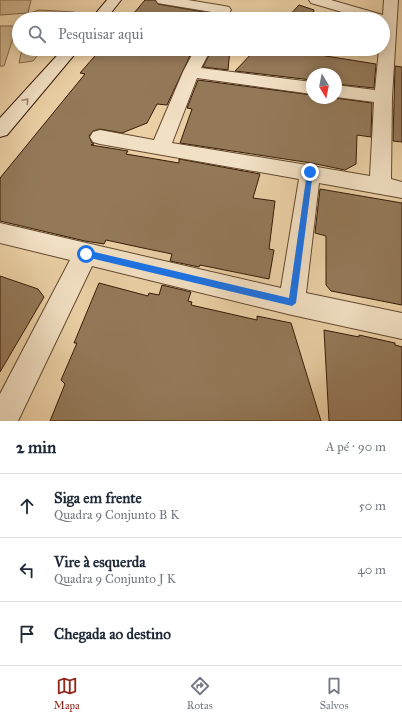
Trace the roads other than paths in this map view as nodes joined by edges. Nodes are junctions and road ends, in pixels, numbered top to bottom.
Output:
1 (114, 0) edge
2 (163, 0) edge
3 (316, 0) edge
4 (395, 3) edge
5 (224, 10) edge
6 (104, 12) edge
7 (357, 12) edge
8 (390, 12) edge
9 (65, 56) edge
10 (200, 56) edge
11 (384, 56) edge
12 (192, 72) junction
13 (306, 87) edge
14 (342, 92) edge
15 (383, 97) junction
16 (0, 130) edge
17 (100, 137) dead end
18 (160, 148) junction
19 (310, 172) junction
20 (380, 185) junction
21 (402, 190) edge
22 (0, 233) edge
23 (86, 254) junction
24 (292, 303) junction
25 (402, 326) edge
26 (2, 421) edge

1 - 6 street
2 - 5 street
3 - 7 street
4 - 8 street
16 -> 9 street
10 - 12 street
11 - 15 street
12 - 13 street
12 - 18 street
14 - 15 street
15 - 20 street
17 - 18 street
18 - 19 street
19 - 20 street
19 - 24 street
20 - 21 street
22 - 23 street
23 - 24 street
23 - 26 street
24 - 25 street

